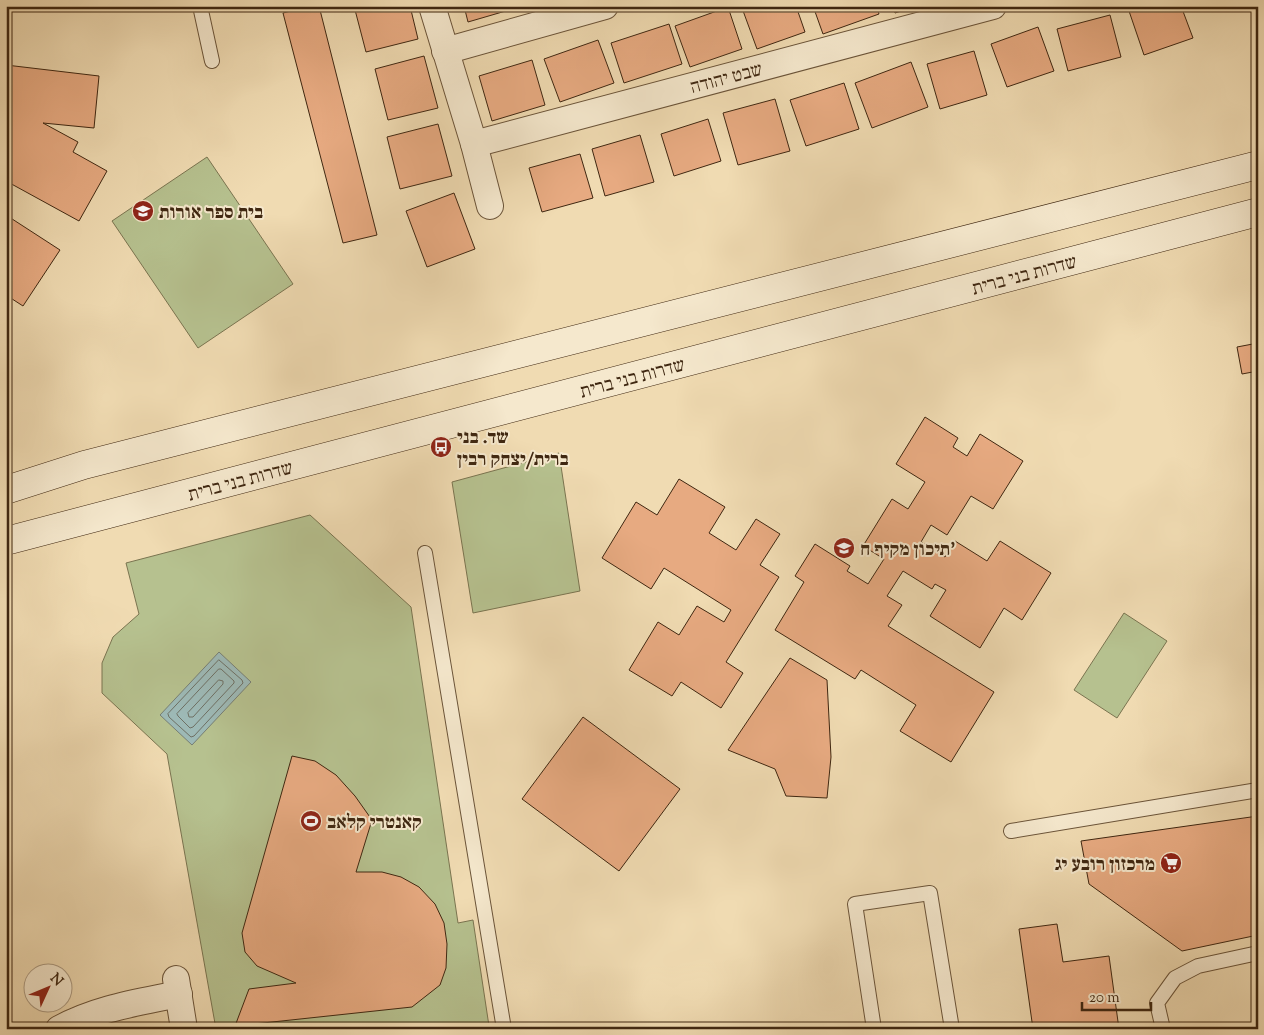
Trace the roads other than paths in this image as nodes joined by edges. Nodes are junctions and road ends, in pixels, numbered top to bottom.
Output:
1 (200, 6) edge
2 (432, 6) edge
3 (605, 6) edge
4 (983, 7) edge
5 (445, 51) junction
6 (212, 61) dead end
7 (474, 144) junction
8 (1258, 165) edge
9 (490, 206) dead end
10 (1258, 212) edge
11 (6, 490) edge
12 (6, 541) edge
13 (424, 553) dead end
14 (1258, 790) edge
15 (1011, 831) dead end
16 (1258, 953) edge
17 (59, 1029) edge
18 (184, 1029) edge
19 (504, 1029) edge
20 (874, 1029) edge
21 (952, 1029) edge
22 (1163, 1029) edge

1 - 6 lane
2 - 5 street
3 - 5 street
4 - 7 street, שבט יהודה
5 - 7 street
7 - 9 street
8 - 11 main road
10 - 12 main road, שדרות בני ברית
13 - 19 lane
14 - 15 lane
16 - 22 lane
17 - 18 street
20 - 21 lane

